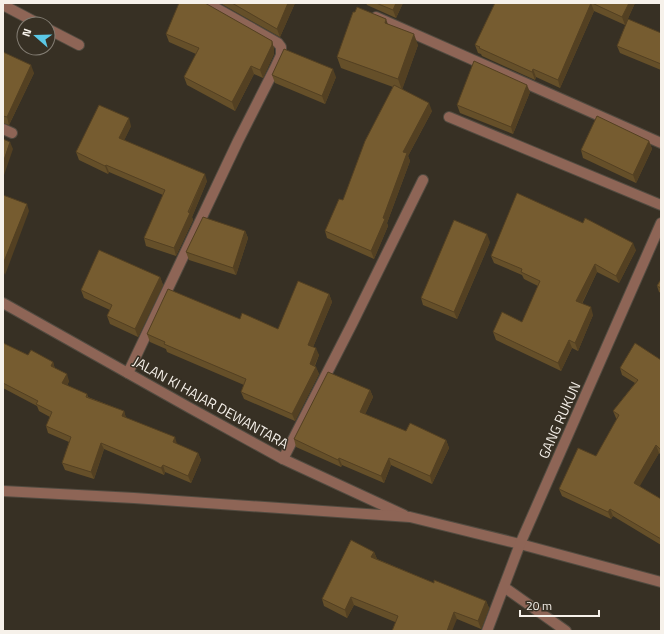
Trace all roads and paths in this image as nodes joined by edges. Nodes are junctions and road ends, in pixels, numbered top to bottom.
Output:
1 (207, 3) edge
2 (3, 5) edge
3 (366, 13) edge
4 (24, 16) edge
5 (56, 33) edge
6 (79, 45) dead end
7 (449, 117) dead end
8 (661, 143) edge
9 (423, 180) dead end
10 (661, 205) edge
11 (661, 223) edge
12 (3, 303) edge
13 (128, 373) junction
14 (283, 459) junction
15 (3, 491) edge
16 (410, 517) junction
17 (520, 544) junction
18 (661, 582) edge
19 (504, 587) junction
20 (487, 631) edge
21 (566, 631) edge

1 - 13 street
2 - 4 street
3 - 8 street
5 - 6 street
7 - 10 street
9 - 14 street
11 - 17 street, GANG RUKUN
12 - 13 street, JALAN KI HAJAR DEWANTARA
13 - 14 street, JALAN KI HAJAR DEWANTARA
14 - 16 street, JALAN KI HAJAR DEWANTARA
15 - 16 street
16 - 17 street
17 - 18 street
17 - 19 street, GANG RUKUN
19 - 20 street, GANG RUKUN
19 - 21 street

